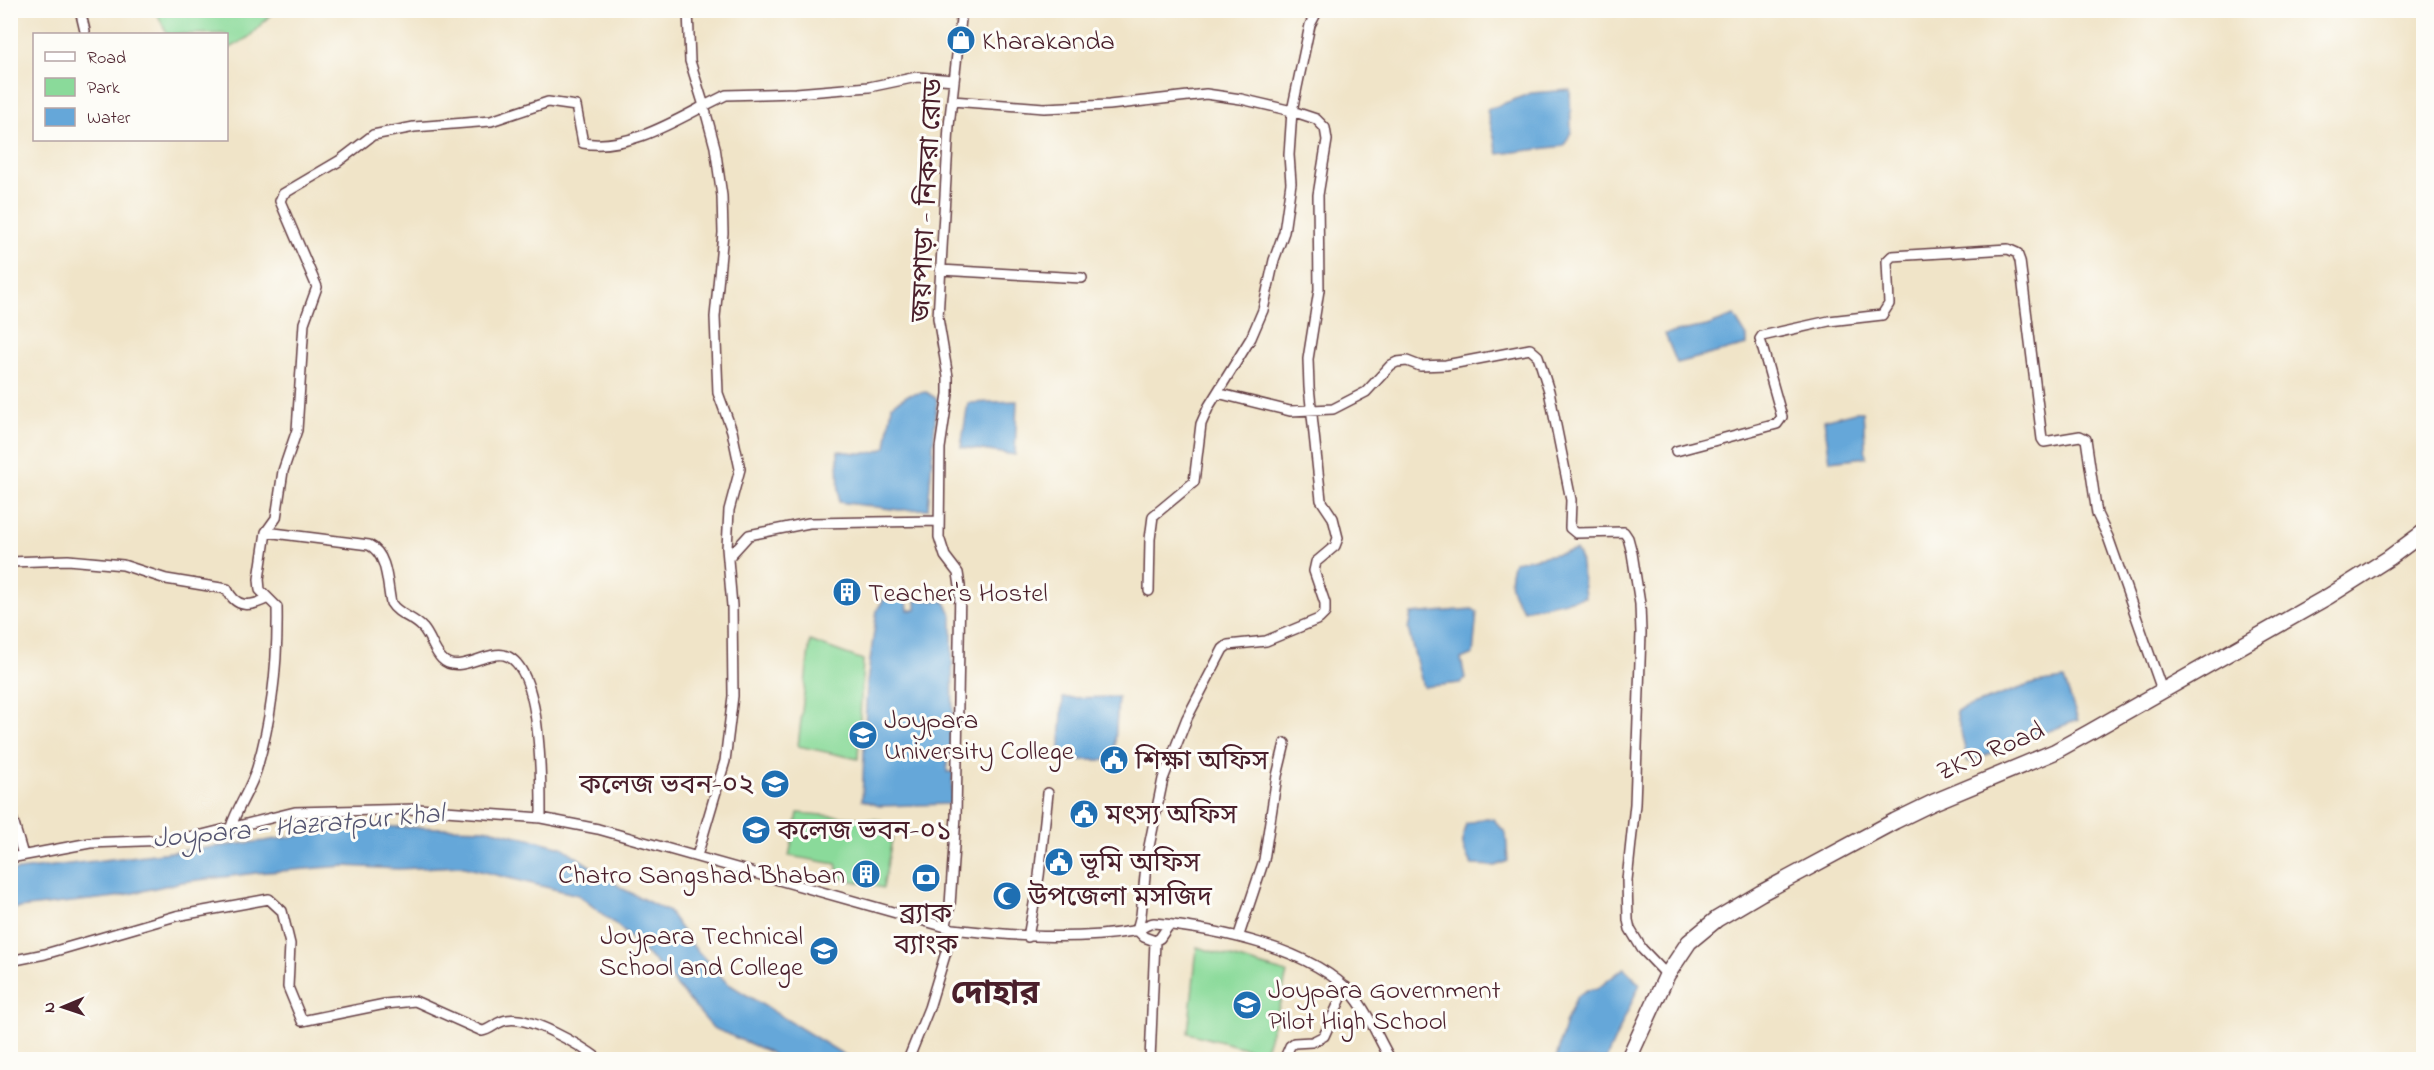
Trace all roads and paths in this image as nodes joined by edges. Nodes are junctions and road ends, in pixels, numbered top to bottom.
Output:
1 (80, 10) edge
2 (688, 10) edge
3 (962, 10) edge
4 (1318, 10) edge
5 (85, 31) dead end
6 (954, 80) junction
7 (952, 101) junction
8 (704, 106) junction
9 (1292, 111) junction
10 (940, 270) junction
11 (1082, 278) dead end
12 (1217, 393) junction
13 (1313, 411) junction
14 (1676, 451) dead end
15 (939, 521) junction
16 (266, 532) junction
17 (2424, 532) edge
18 (728, 558) junction
19 (10, 562) edge
20 (1149, 591) dead end
21 (268, 598) junction
22 (2162, 690) junction
23 (1285, 743) dead end
24 (10, 770) edge
25 (1048, 793) dead end
26 (541, 818) junction
27 (231, 827) junction
28 (23, 855) junction
29 (697, 856) junction
30 (10, 858) edge
31 (1169, 925) junction
32 (949, 927) junction
33 (1137, 930) junction
34 (1239, 935) junction
35 (1028, 937) junction
36 (1155, 941) junction
37 (10, 961) edge
38 (1667, 975) junction
39 (1346, 987) junction
40 (909, 1057) edge
41 (600, 1059) edge
42 (1150, 1059) edge
43 (1284, 1059) edge
44 (1391, 1059) edge
45 (1628, 1059) edge

1 - 5 street
2 - 8 street
3 - 6 street, জয়পাড়া - নিকরা রোড
4 - 9 street
6 - 7 street, জয়পাড়া - নিকরা রোড
6 - 8 street
7 - 9 street
7 - 10 street, জয়পাড়া - নিকরা রোড
8 - 16 street
8 - 18 street
9 - 12 street
9 - 13 street
10 - 11 street
10 - 15 street, জয়পাড়া - নিকরা রোড
12 - 13 street
12 - 20 street
13 - 33 street
13 - 38 street
14 - 22 street
15 - 18 street
15 - 32 street, জয়পাড়া - নিকরা রোড
16 - 21 street
16 - 26 street
17 - 22 main road, ZKD Road
18 - 29 street
19 - 21 street
21 - 27 street
22 - 38 main road, ZKD Road
23 - 34 street
24 - 28 street
25 - 35 street
26 - 27 street
26 - 29 street
27 - 28 street
28 - 30 street
29 - 32 street
31 - 33 street
31 - 34 street
31 - 36 street
32 - 35 street
32 - 40 street, জয়পাড়া - নিকরা রোড
33 - 35 street
33 - 36 street
34 - 39 street
36 - 42 street
37 - 41 street
38 - 45 main road, ZKD Road
39 - 43 street
39 - 44 street

